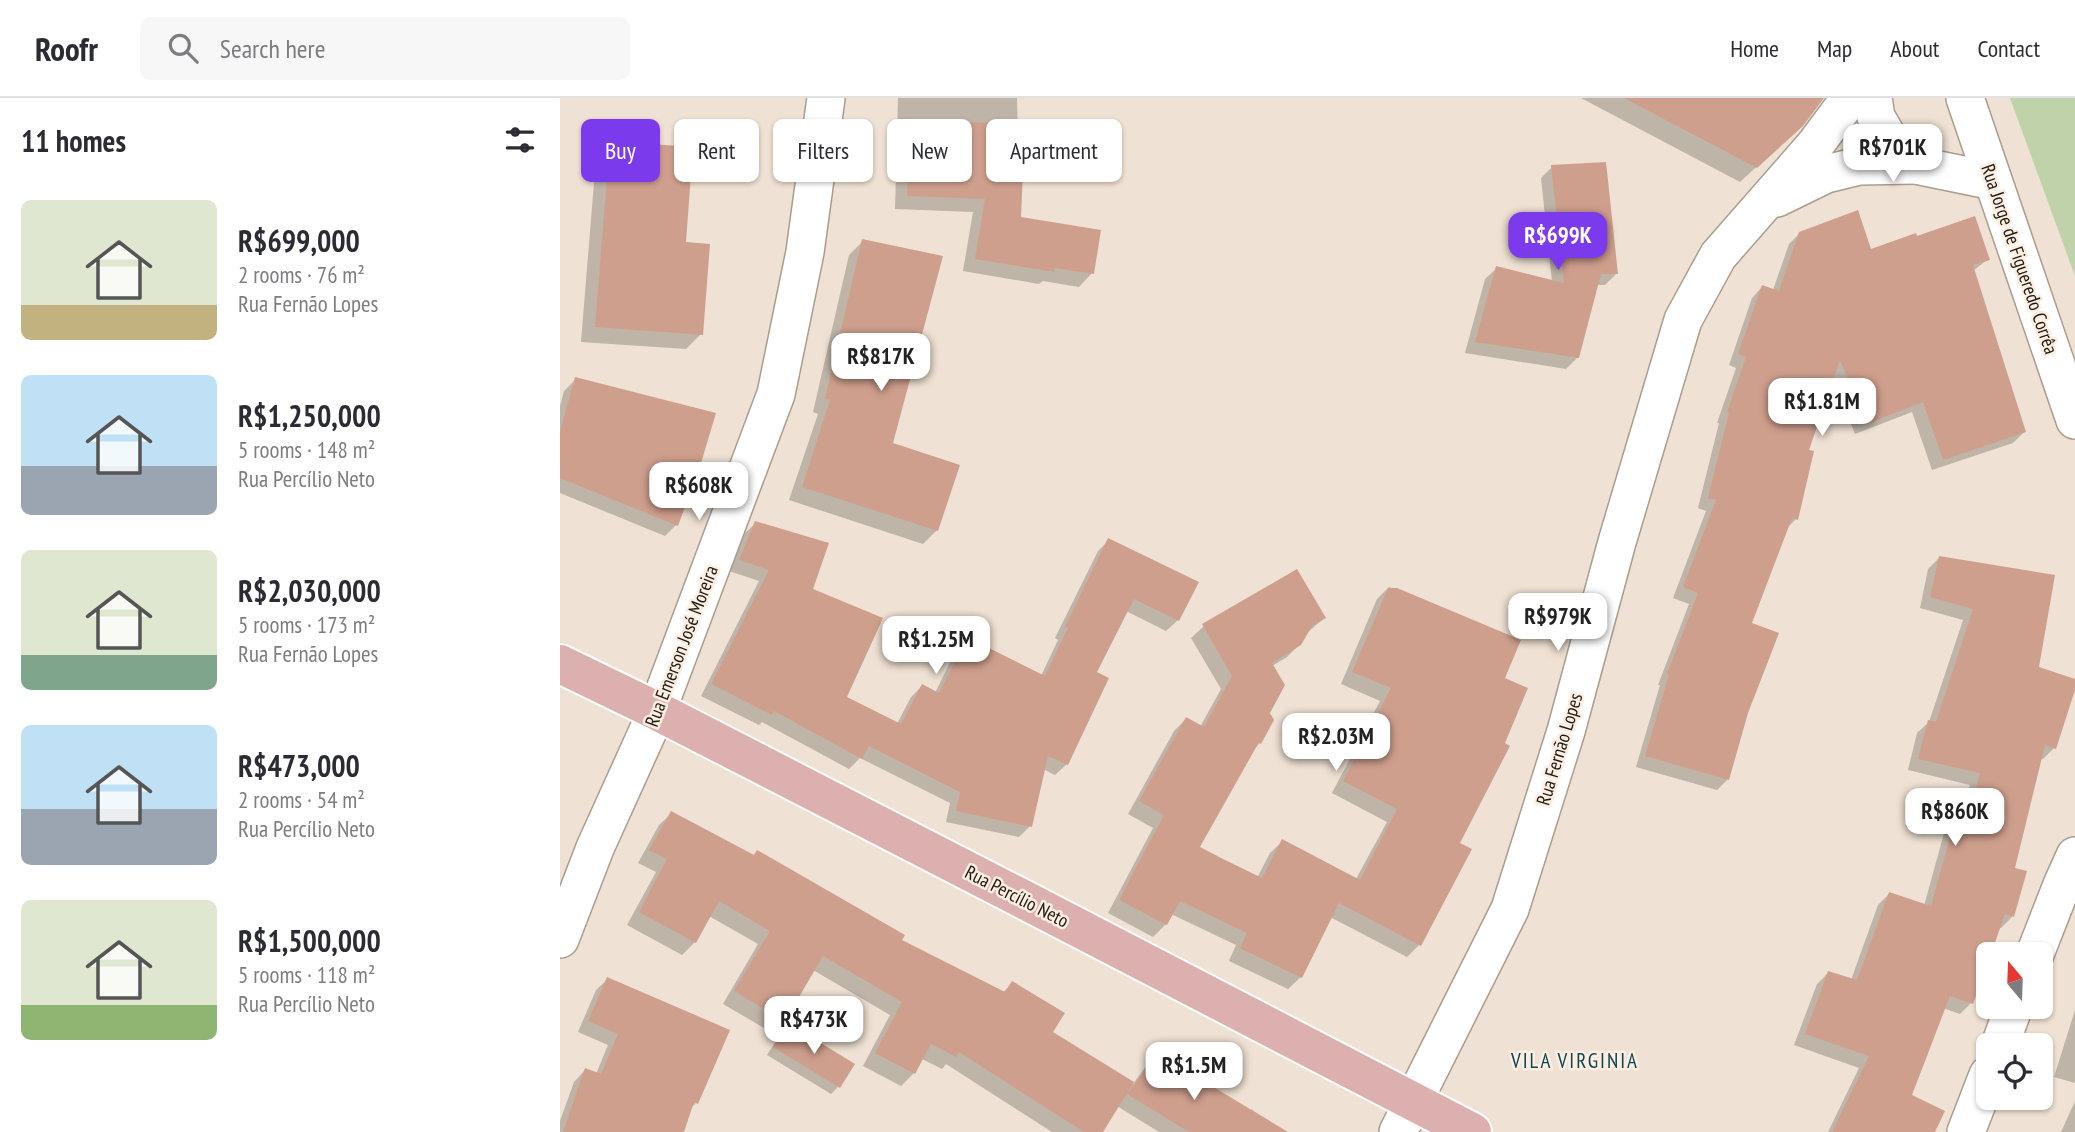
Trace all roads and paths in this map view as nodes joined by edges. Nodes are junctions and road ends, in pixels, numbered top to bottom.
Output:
1 (826, 98) edge
2 (1850, 98) edge
3 (1874, 98) edge
4 (1965, 98) edge
5 (1914, 165) junction
6 (1993, 181) junction
7 (1760, 207) junction
8 (2075, 420) edge
9 (560, 664) edge
10 (657, 711) junction
11 (2075, 856) edge
12 (560, 939) edge
13 (2040, 942) edge
14 (1976, 1106) edge
15 (1405, 1116) edge
16 (1472, 1132) edge
17 (1966, 1132) edge

1 - 10 street, Rua Emerson José Moreira
2 - 7 street, Rua Fernão Lopes
3 - 5 street
4 - 6 street, Rua Jorge de Figueredo Corrêa
5 - 6 street, Rua Fernão Lopes
5 - 7 street, Rua Fernão Lopes
6 - 8 street, Rua Jorge de Figueredo Corrêa
7 - 15 street, Rua Fernão Lopes
9 - 10 main road, Rua Percílio Neto
10 - 12 street, Rua Emerson José Moreira
10 - 15 main road, Rua Percílio Neto
11 - 13 street
14 - 17 street
15 - 16 main road, Rua Percílio Neto

